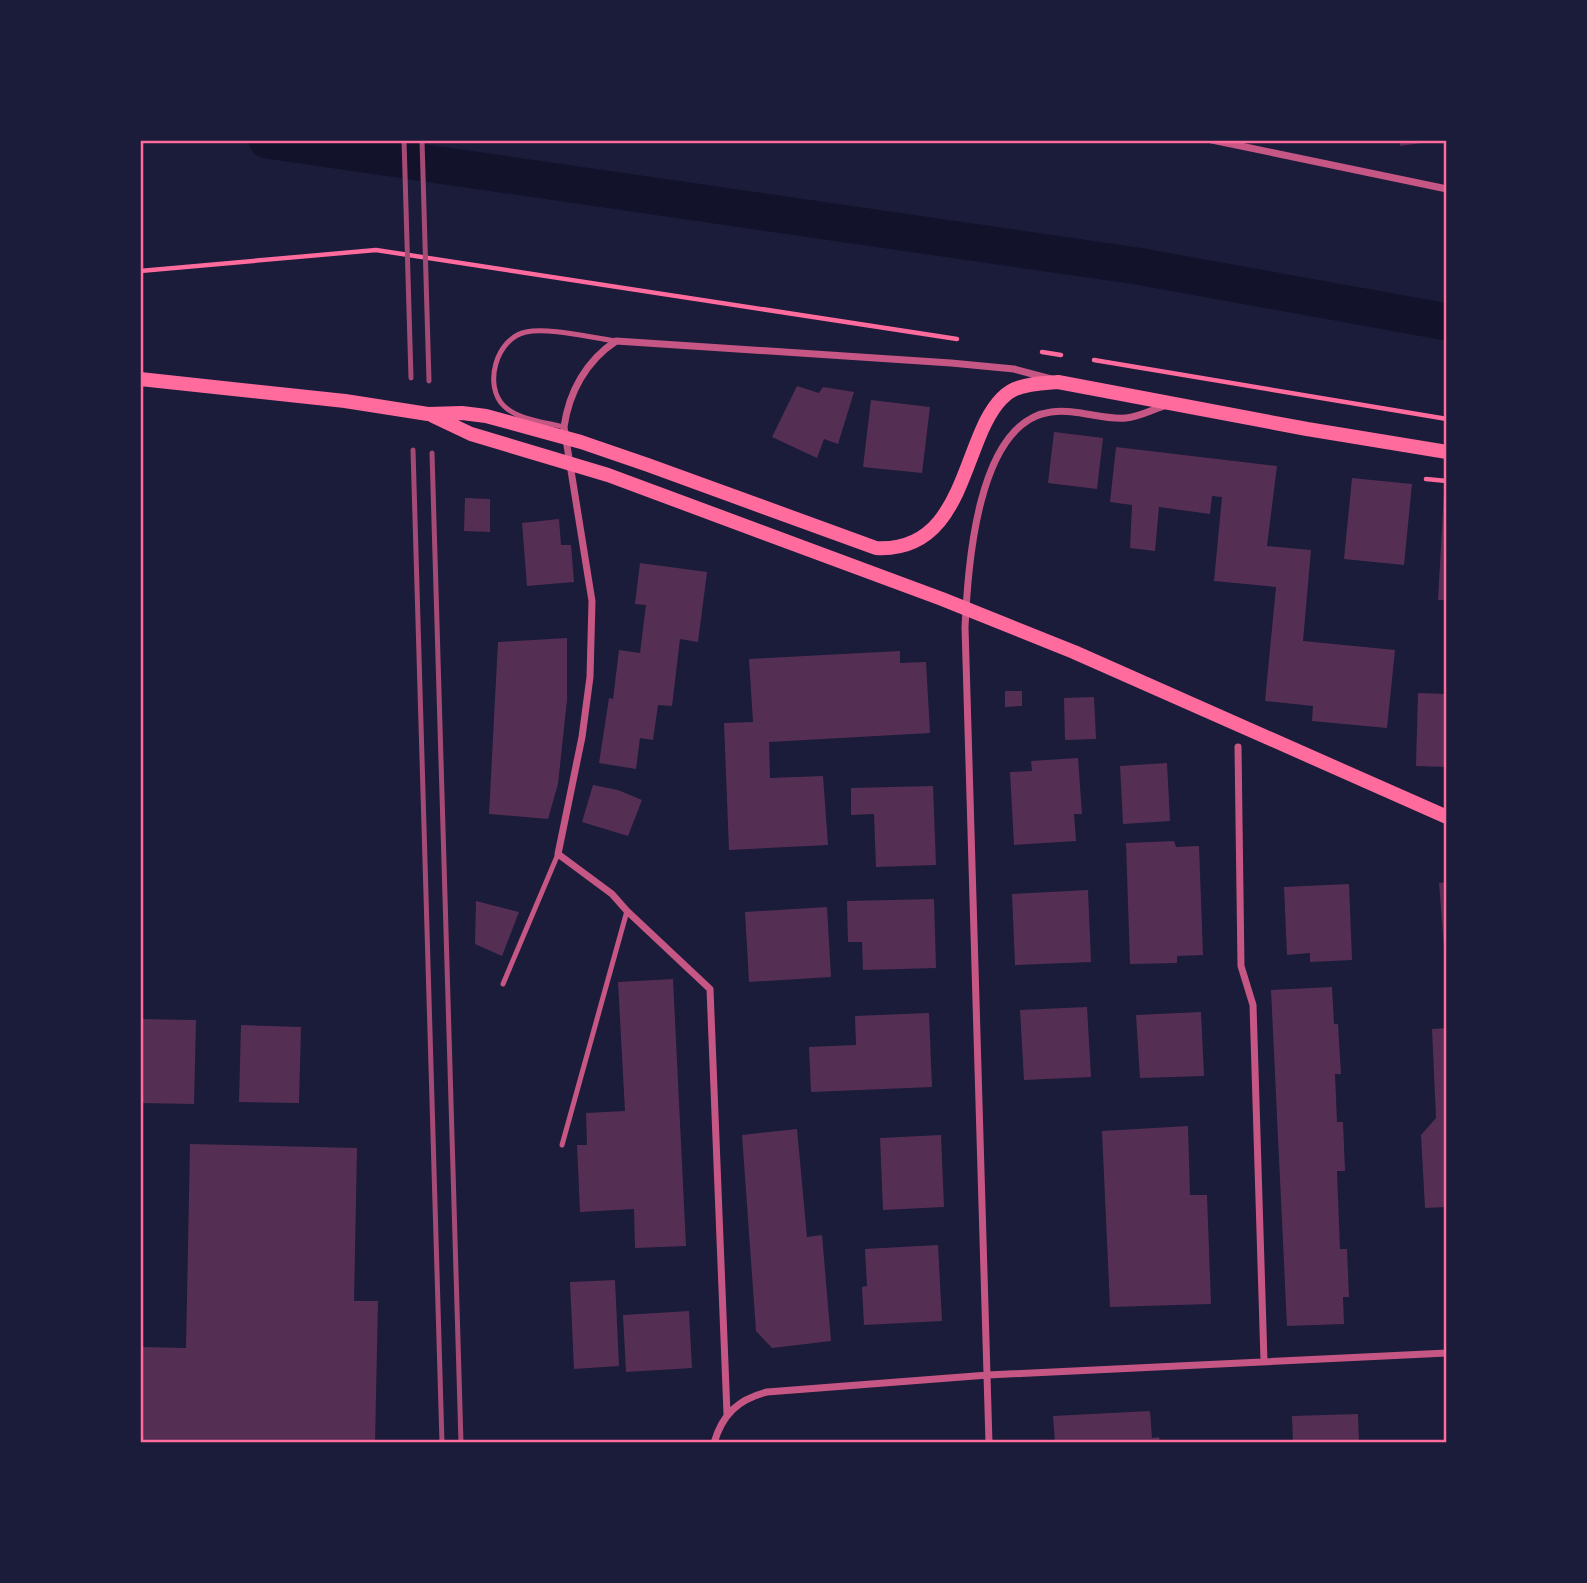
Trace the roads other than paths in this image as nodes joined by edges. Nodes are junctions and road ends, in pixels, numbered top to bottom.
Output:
1 (1212, 140) edge
2 (1447, 189) edge
3 (616, 341) junction
4 (140, 379) edge
5 (1058, 382) junction
6 (1171, 404) junction
7 (428, 414) junction
8 (564, 427) junction
9 (1447, 452) edge
10 (1238, 747) dead end
11 (1447, 817) edge
12 (558, 854) junction
13 (627, 911) junction
14 (503, 985) dead end
15 (562, 1145) dead end
16 (1447, 1353) edge
17 (1264, 1361) junction
18 (988, 1375) junction
19 (727, 1414) junction
20 (714, 1443) edge
21 (989, 1443) edge

1 - 2 street
3 - 5 street
3 - 8 street
3 - 8 lane
4 - 7 main road
5 - 6 main road
5 - 7 main road
6 - 9 main road
6 - 18 street
7 - 11 main road
8 - 12 street
10 - 17 street
12 - 13 street
12 - 14 lane
13 - 15 lane
13 - 19 street
16 - 17 street
17 - 18 street
18 - 19 street
18 - 21 street
19 - 20 street

